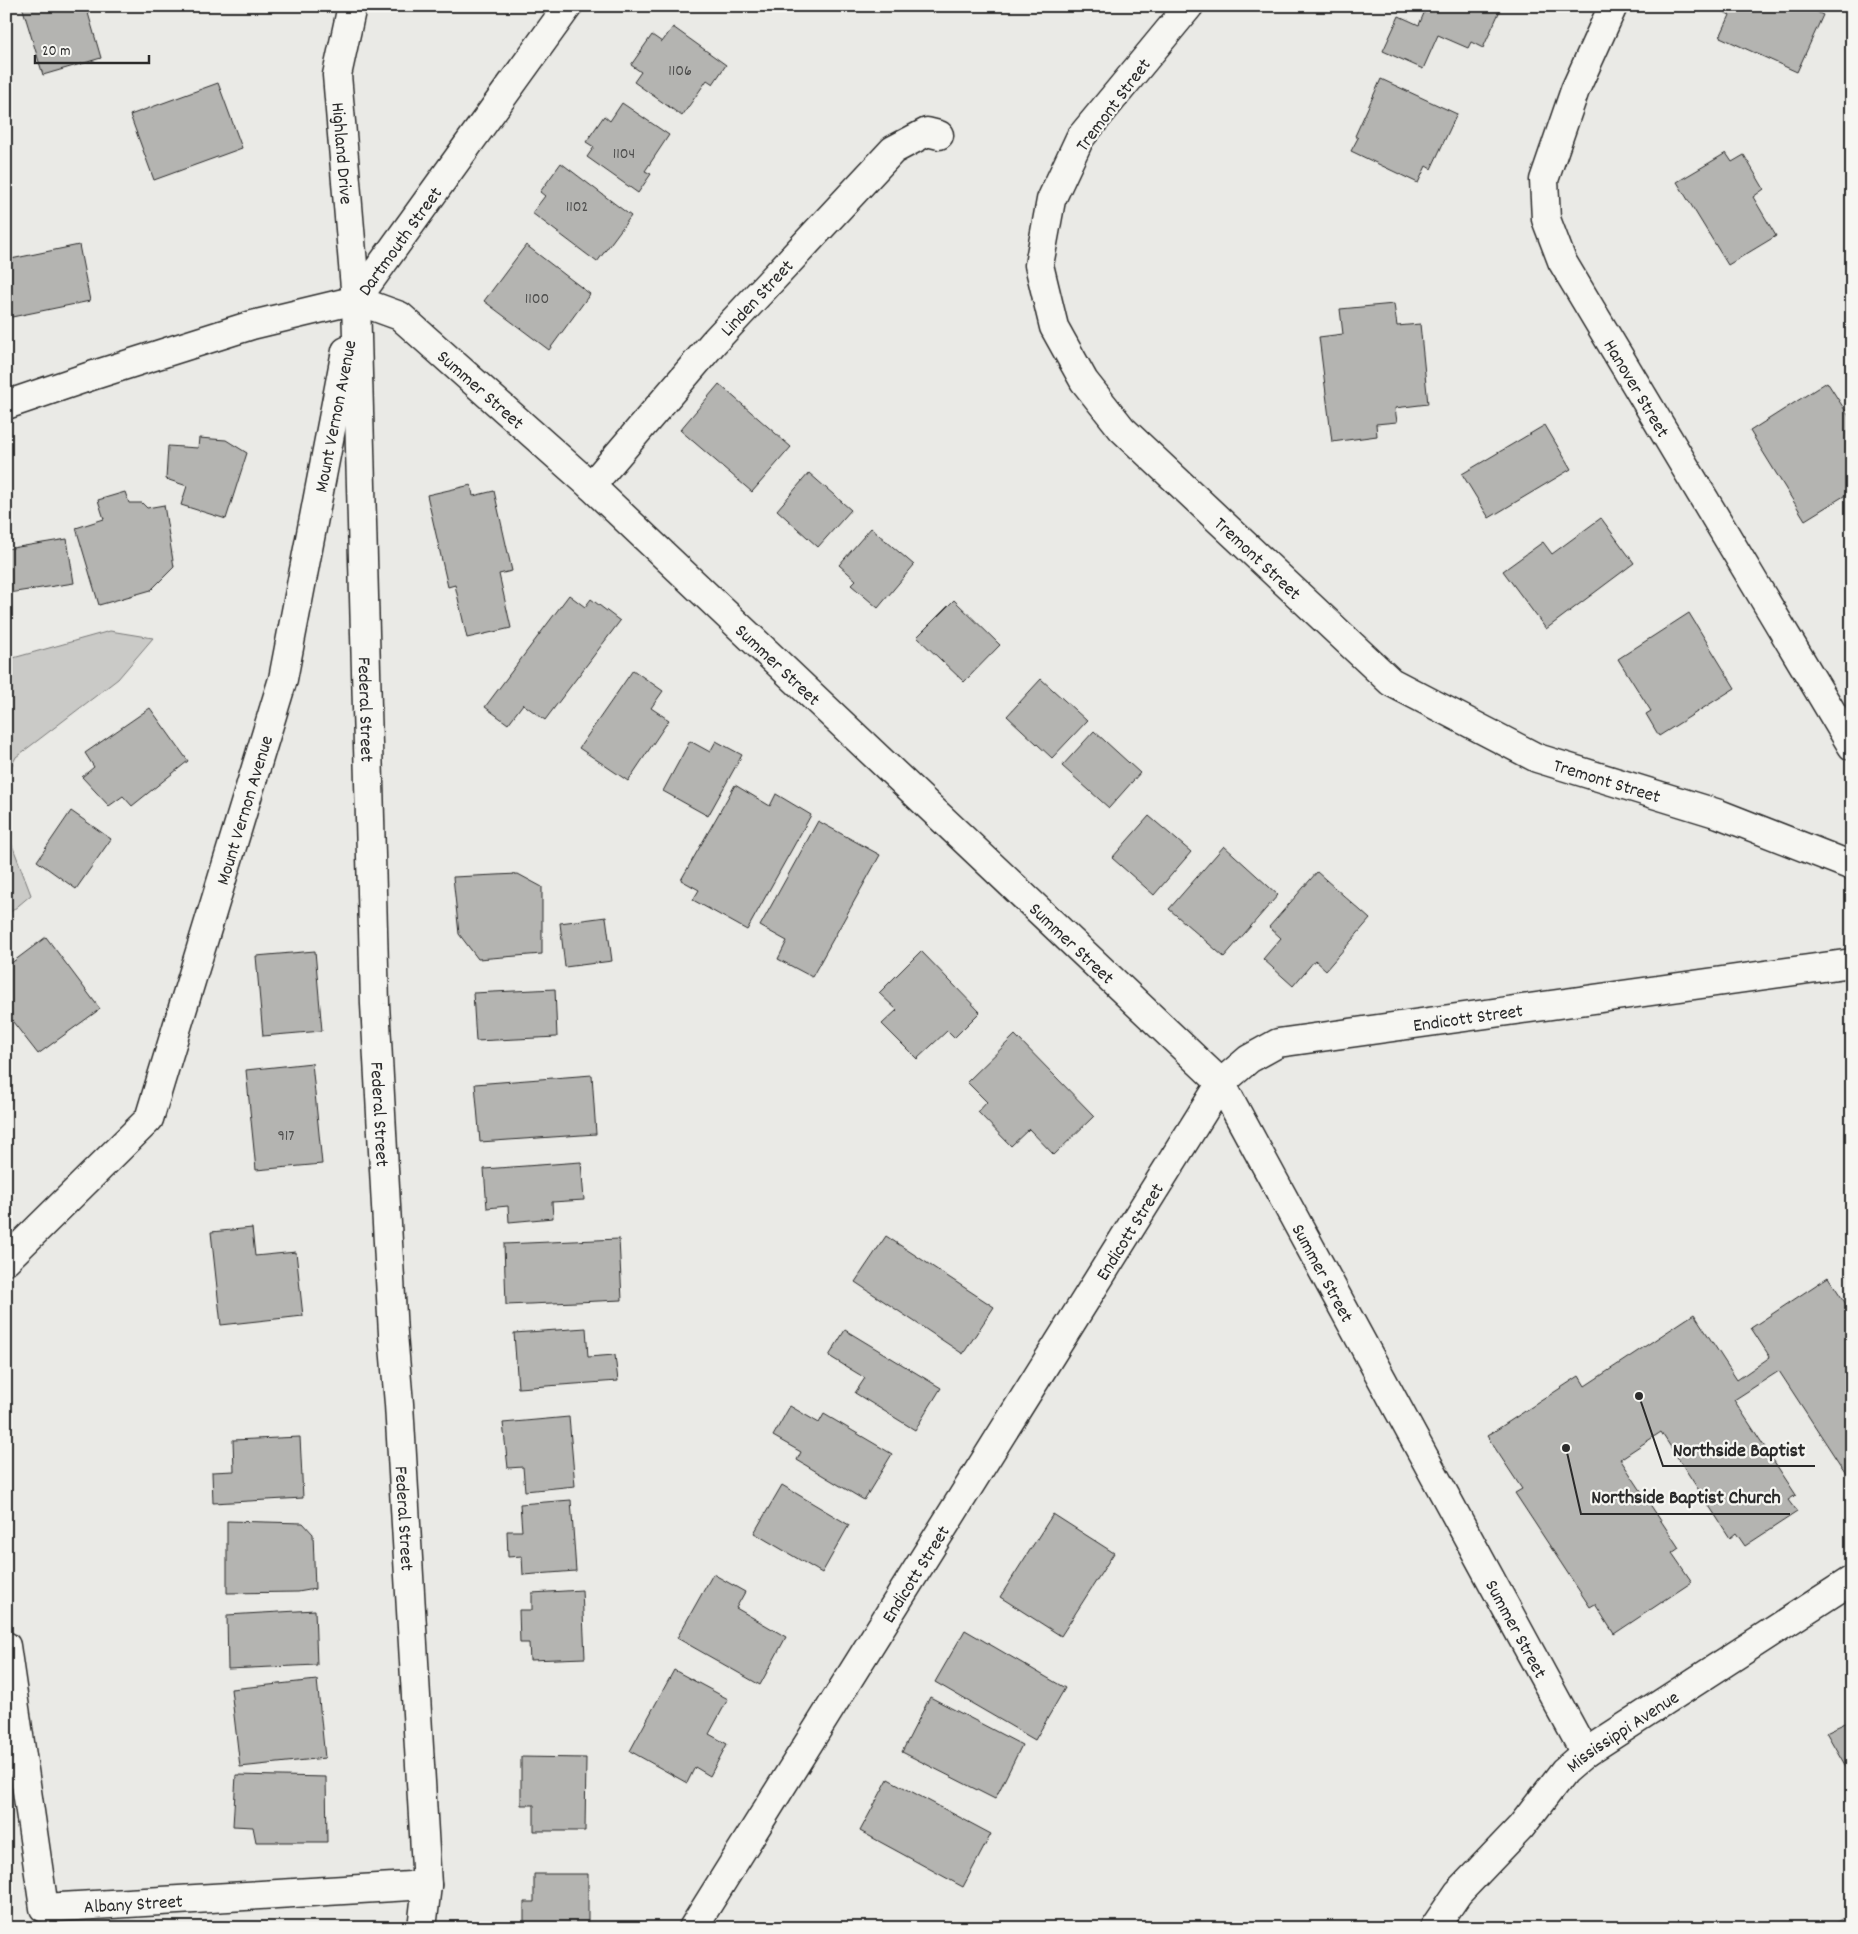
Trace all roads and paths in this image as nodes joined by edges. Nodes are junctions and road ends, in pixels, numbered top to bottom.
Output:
1 (352, 6) edge
2 (568, 6) edge
3 (1189, 6) edge
4 (1613, 6) edge
5 (939, 135) dead end
6 (356, 300) junction
7 (6, 405) edge
8 (591, 486) junction
9 (1852, 746) edge
10 (1852, 866) edge
11 (1852, 963) edge
12 (1221, 1083) junction
13 (6, 1260) edge
14 (1852, 1580) edge
15 (6, 1646) edge
16 (1585, 1753) junction
17 (427, 1885) junction
18 (422, 1928) edge
19 (693, 1928) edge
20 (1434, 1928) edge

1 - 6 street, Highland Drive
2 - 6 street, Dartmouth Street
3 - 10 street, Tremont Street
4 - 9 street, Hanover Street
5 - 8 street, Linden Street
6 - 7 street, Dartmouth Street
6 - 8 street, Summer Street
6 - 13 street, Mount Vernon Avenue
6 - 17 street, Federal Street
8 - 12 street, Summer Street
11 - 12 street, Endicott Street
12 - 16 street, Summer Street
12 - 19 street, Endicott Street
14 - 16 street, Mississippi Avenue
15 - 17 street, Albany Street
16 - 20 street, Mississippi Avenue
17 - 18 street, Federal Street

